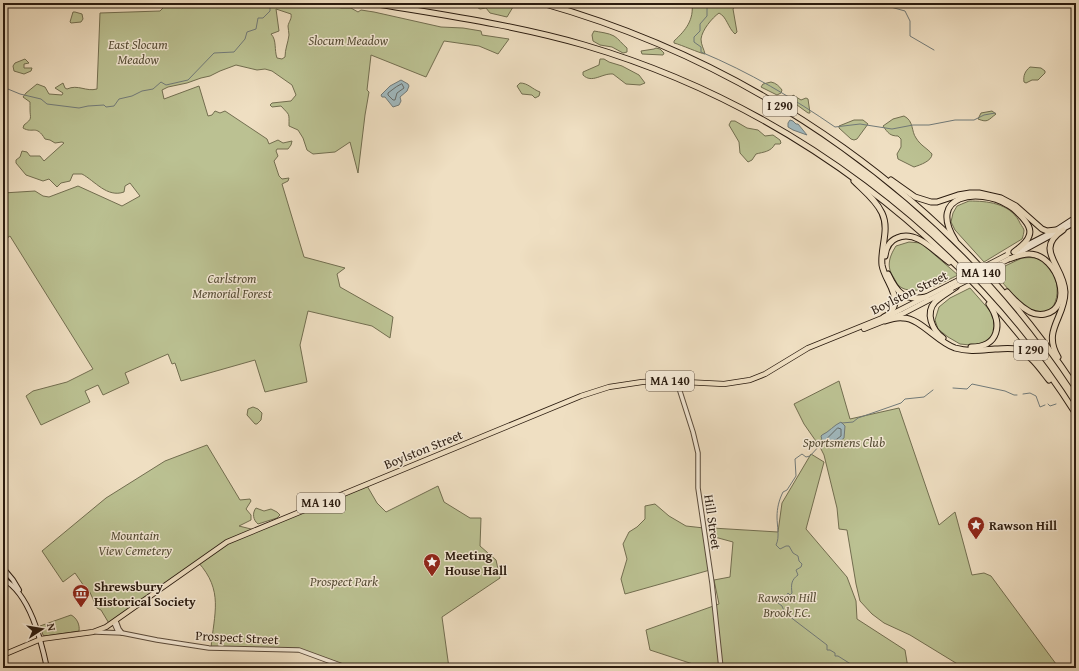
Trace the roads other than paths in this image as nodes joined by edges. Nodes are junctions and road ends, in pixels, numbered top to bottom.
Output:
1 (372, 3) edge
2 (542, 3) edge
3 (859, 159) junction
4 (838, 167) junction
5 (1076, 217) edge
6 (1076, 222) edge
7 (1056, 230) junction
8 (1063, 230) junction
9 (959, 246) junction
10 (1014, 252) junction
11 (1008, 257) junction
12 (964, 273) junction
13 (985, 273) junction
14 (962, 283) joint
15 (973, 283) junction
16 (952, 287) junction
17 (926, 297) junction
18 (884, 319) junction
19 (1066, 372) junction
20 (677, 382) junction
21 (1076, 388) edge
22 (1068, 403) junction
23 (1076, 414) edge
24 (4, 569) edge
25 (10, 576) junction
26 (5, 580) edge
27 (21, 596) junction
28 (115, 622) junction
29 (93, 632) junction
30 (120, 633) junction
31 (41, 639) junction
32 (3, 655) edge
33 (47, 668) edge
34 (348, 668) edge
35 (721, 668) edge

1 - 4 highway, I 290
2 - 3 highway, I 290
3 - 7 highway
3 - 9 highway, I 290
4 - 12 highway, I 290
4 - 18 highway
5 - 7 main road, Boylston Street / MA 140
6 - 8 main road, Boylston Street / MA 140
7 - 10 main road, Boylston Street / MA 140
8 - 11 main road, Boylston Street / MA 140
8 - 19 highway
9 - 10 highway
9 - 13 highway, I 290
10 - 11 main road, Boylston Street / MA 140
11 - 13 highway
11 - 14 main road, Boylston Street / MA 140, bridge
11 - 16 main road, Boylston Street / MA 140, bridge
12 - 15 highway, I 290
12 - 17 highway
13 - 19 highway, I 290
14 - 16 highway, bridge
15 - 16 highway
15 - 22 highway, I 290
16 - 17 main road, Boylston Street / MA 140
16 - 18 main road, Boylston Street / MA 140
17 - 18 main road, Boylston Street / MA 140
18 - 20 main road, Boylston Street / MA 140
18 - 22 highway
19 - 21 highway, I 290
20 - 28 main road, Boylston Street / MA 140
20 - 35 street, Hill Street
22 - 23 highway, I 290
24 - 25 main road
24 - 26 main road
25 - 26 main road
25 - 27 main road
26 - 27 main road
27 - 31 main road
28 - 29 main road, Boylston Street / MA 140
28 - 30 street
29 - 30 street, Prospect Street
29 - 31 main road, Boylston Street / MA 140
30 - 34 street, Prospect Street
31 - 32 main road, MA 140
31 - 33 main road

